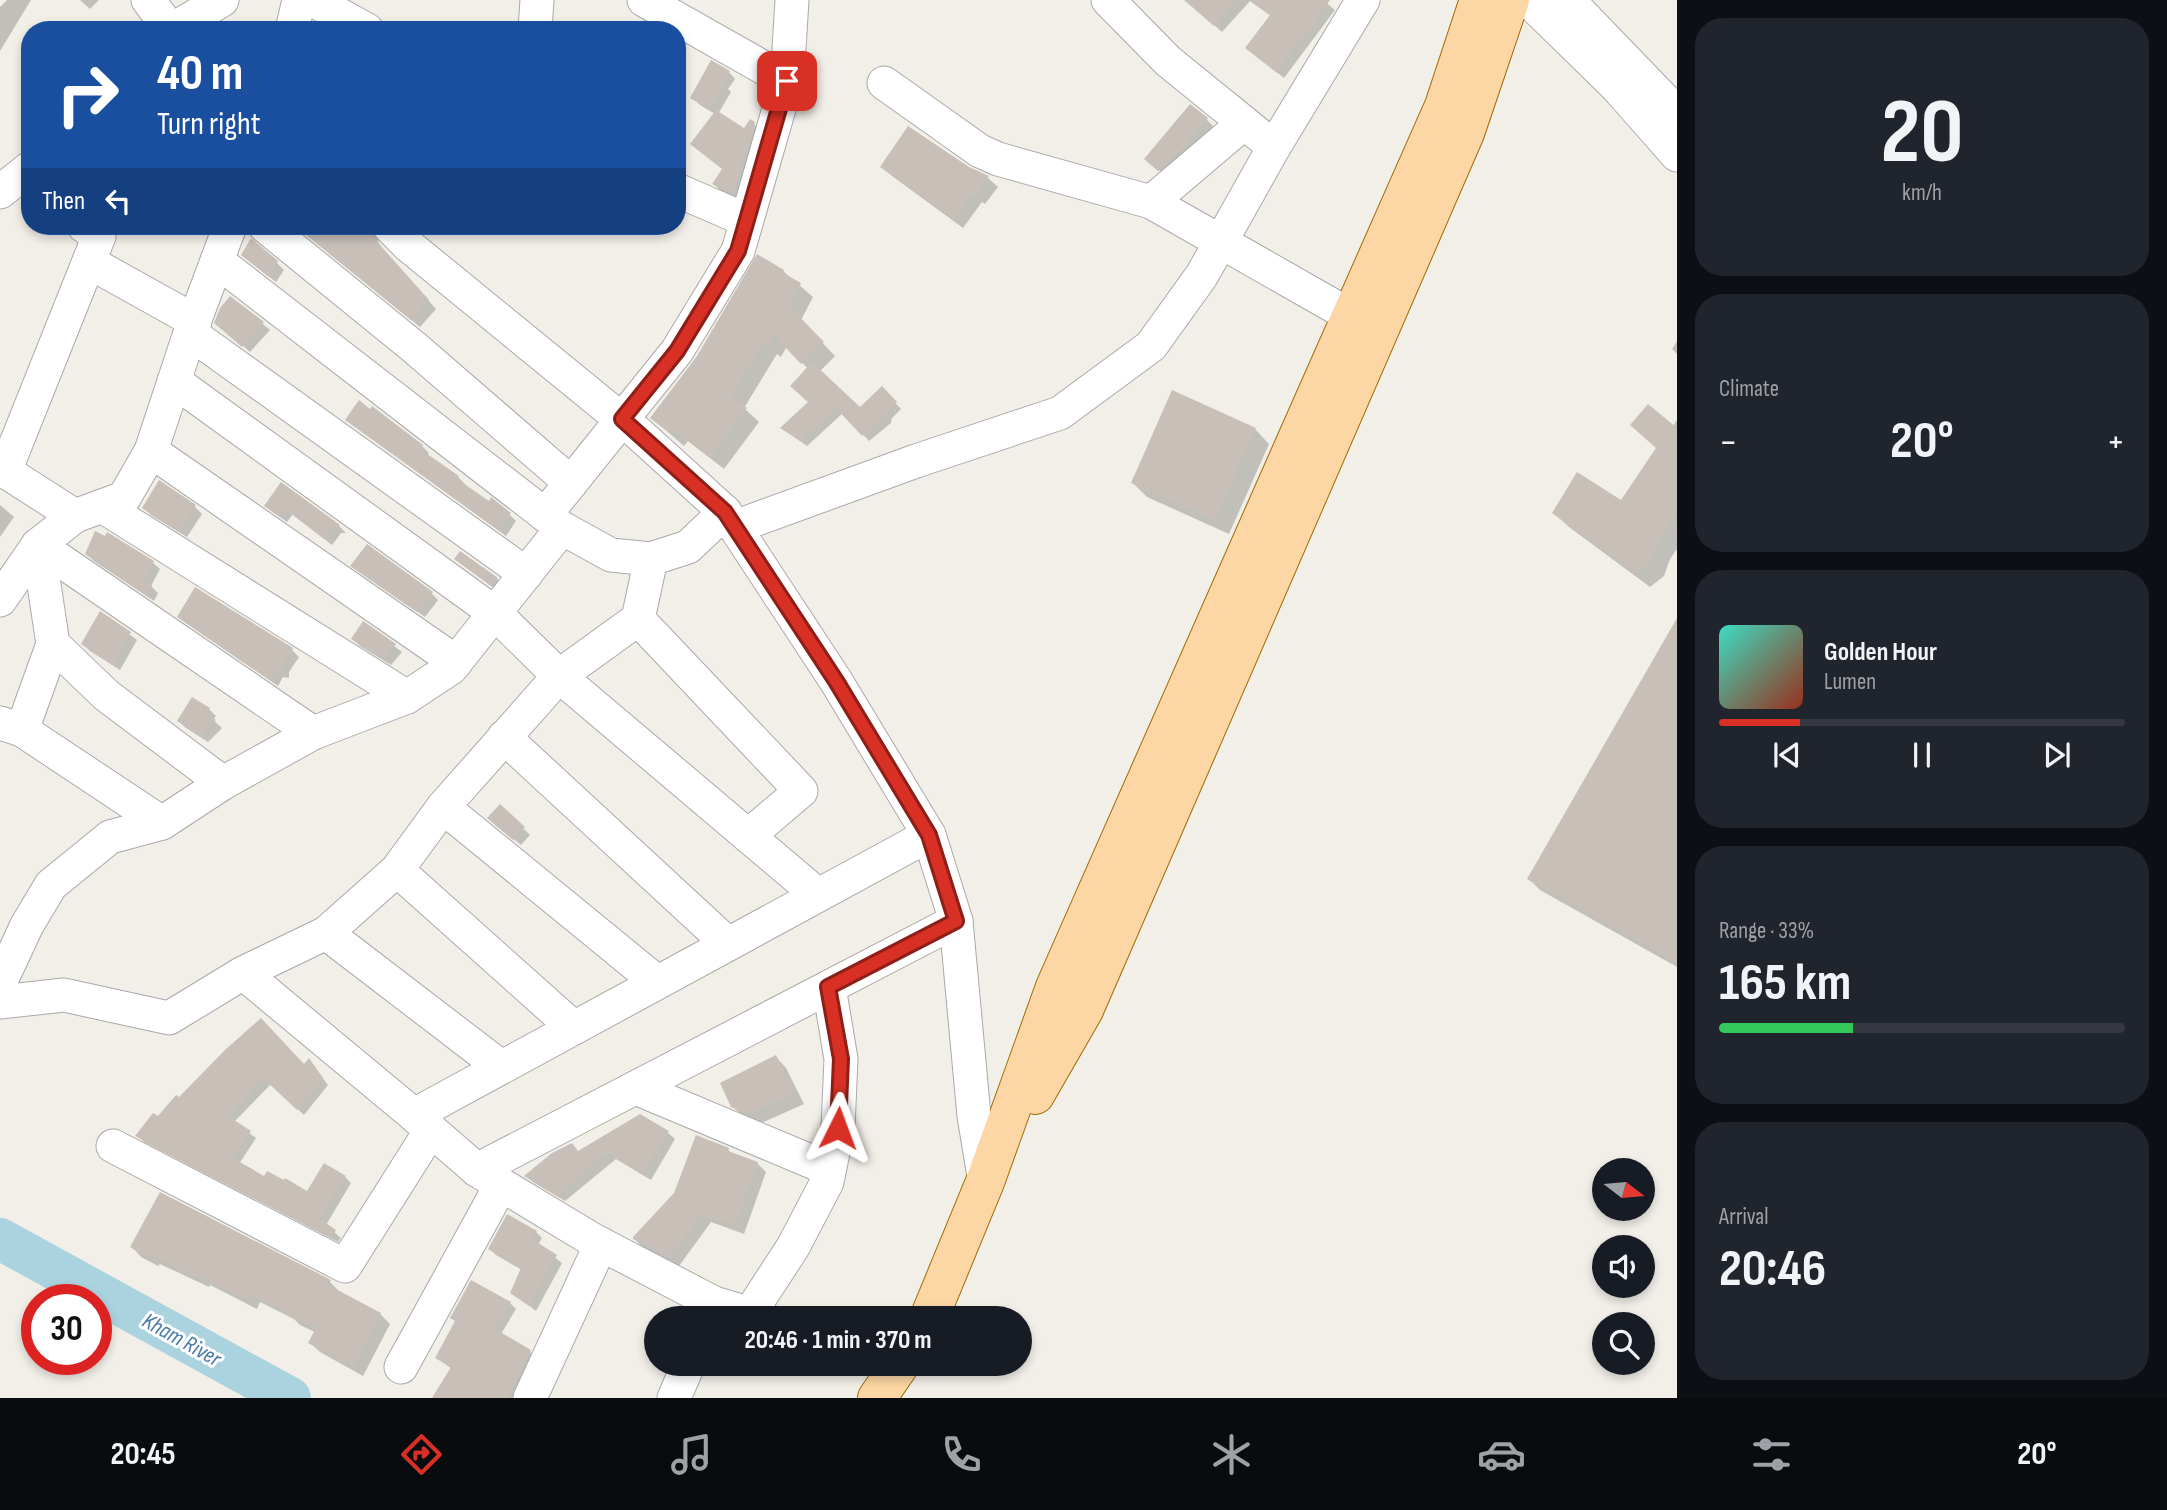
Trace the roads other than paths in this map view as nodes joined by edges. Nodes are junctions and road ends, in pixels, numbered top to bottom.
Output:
1 (148, 0) edge
2 (222, 0) edge
3 (299, 0) edge
4 (313, 0) edge
5 (537, 0) edge
6 (645, 0) edge
7 (792, 0) edge
8 (1108, 0) edge
9 (1363, 0) edge
10 (1479, 0) edge
11 (1510, 0) edge
12 (1528, 0) edge
13 (1569, 0) edge
14 (165, 21) edge
15 (187, 21) edge
16 (294, 21) edge
17 (351, 21) edge
18 (536, 21) edge
19 (682, 21) edge
20 (686, 23) edge
21 (787, 81) junction
22 (884, 83) dead end
23 (1677, 114) edge
24 (1244, 123) junction
25 (1274, 147) junction
26 (1677, 155) edge
27 (686, 194) edge
28 (1152, 202) junction
29 (746, 220) junction
30 (98, 235) edge
31 (227, 235) edge
32 (276, 235) edge
33 (398, 235) edge
34 (1220, 243) junction
35 (217, 261) junction
36 (89, 262) junction
37 (1351, 316) junction
38 (192, 327) junction
39 (174, 381) junction
40 (622, 419) junction
41 (151, 452) junction
42 (2, 470) edge
43 (571, 483) junction
44 (89, 511) junction
45 (730, 519) junction
46 (553, 522) junction
47 (38, 545) junction
48 (651, 559) junction
49 (526, 574) junction
50 (0, 600) edge
51 (495, 613) junction
52 (638, 619) junction
53 (53, 644) junction
54 (456, 662) junction
55 (559, 676) junction
56 (407, 697) junction
57 (11, 726) edge
58 (313, 733) junction
59 (504, 737) junction
60 (223, 783) junction
61 (443, 807) junction
62 (162, 823) junction
63 (929, 835) junction
64 (748, 836) junction
65 (397, 870) junction
66 (818, 895) junction
67 (956, 921) junction
68 (326, 933) junction
69 (728, 944) junction
70 (243, 973) junction
71 (657, 982) junction
72 (0, 983) edge
73 (828, 987) junction
74 (0, 1002) edge
75 (574, 1028) junction
76 (501, 1068) junction
77 (636, 1088) junction
78 (423, 1123) junction
79 (113, 1146) dead end
80 (830, 1169) junction
81 (489, 1178) junction
82 (985, 1182) junction
83 (601, 1244) junction
84 (704, 1306) edge
85 (762, 1306) edge
86 (934, 1306) edge
87 (401, 1367) dead end
88 (683, 1376) edge
89 (892, 1376) edge
90 (904, 1376) edge
91 (530, 1398) edge
92 (674, 1398) edge
93 (877, 1398) edge
94 (895, 1398) edge

1 - 14 street
2 - 15 street
3 - 16 street
4 - 17 street
5 - 18 street
6 - 19 street
7 - 21 street
8 - 24 street
9 - 25 street
10 - 37 main road
11 - 82 main road
12 - 26 street
13 - 23 street
20 - 21 street
21 - 29 street
22 - 28 street
24 - 25 street
24 - 28 street
25 - 34 street
27 - 29 street
28 - 34 street
29 - 40 street
30 - 36 street
31 - 35 street
32 - 43 street
33 - 40 street
34 - 37 street
34 - 45 street
35 - 38 street
35 - 46 street
36 - 38 street
36 - 42 street
37 - 82 main road
38 - 39 street
38 - 49 street
39 - 41 street
39 - 51 street
40 - 43 street
40 - 45 street
41 - 44 street
41 - 54 street
42 - 44 street
43 - 46 street
44 - 47 street
44 - 56 street
45 - 48 street
45 - 63 street
46 - 48 street
46 - 49 street
47 - 50 street
47 - 53 street
47 - 58 street
48 - 52 street
49 - 51 street
51 - 54 street
51 - 55 street
52 - 55 street
52 - 64 street
53 - 57 street
53 - 60 street
54 - 56 street
55 - 59 street
55 - 64 street
56 - 58 street
57 - 62 street
58 - 60 street
59 - 61 street
59 - 69 street
60 - 62 street
61 - 65 street
61 - 71 street
62 - 72 street
63 - 66 street
63 - 67 street
64 - 66 street
65 - 68 street
65 - 75 street
66 - 69 street
67 - 73 street
67 - 82 street
68 - 70 street
68 - 76 street
69 - 71 street
70 - 74 street
70 - 78 street
71 - 75 street
73 - 77 street
73 - 80 street
75 - 76 street
76 - 78 street
77 - 80 street
77 - 81 street
78 - 79 street
78 - 81 street
80 - 85 street
81 - 83 street
81 - 87 street
82 - 86 main road
83 - 84 street
83 - 91 street
88 - 92 street
89 - 93 main road
90 - 94 main road

